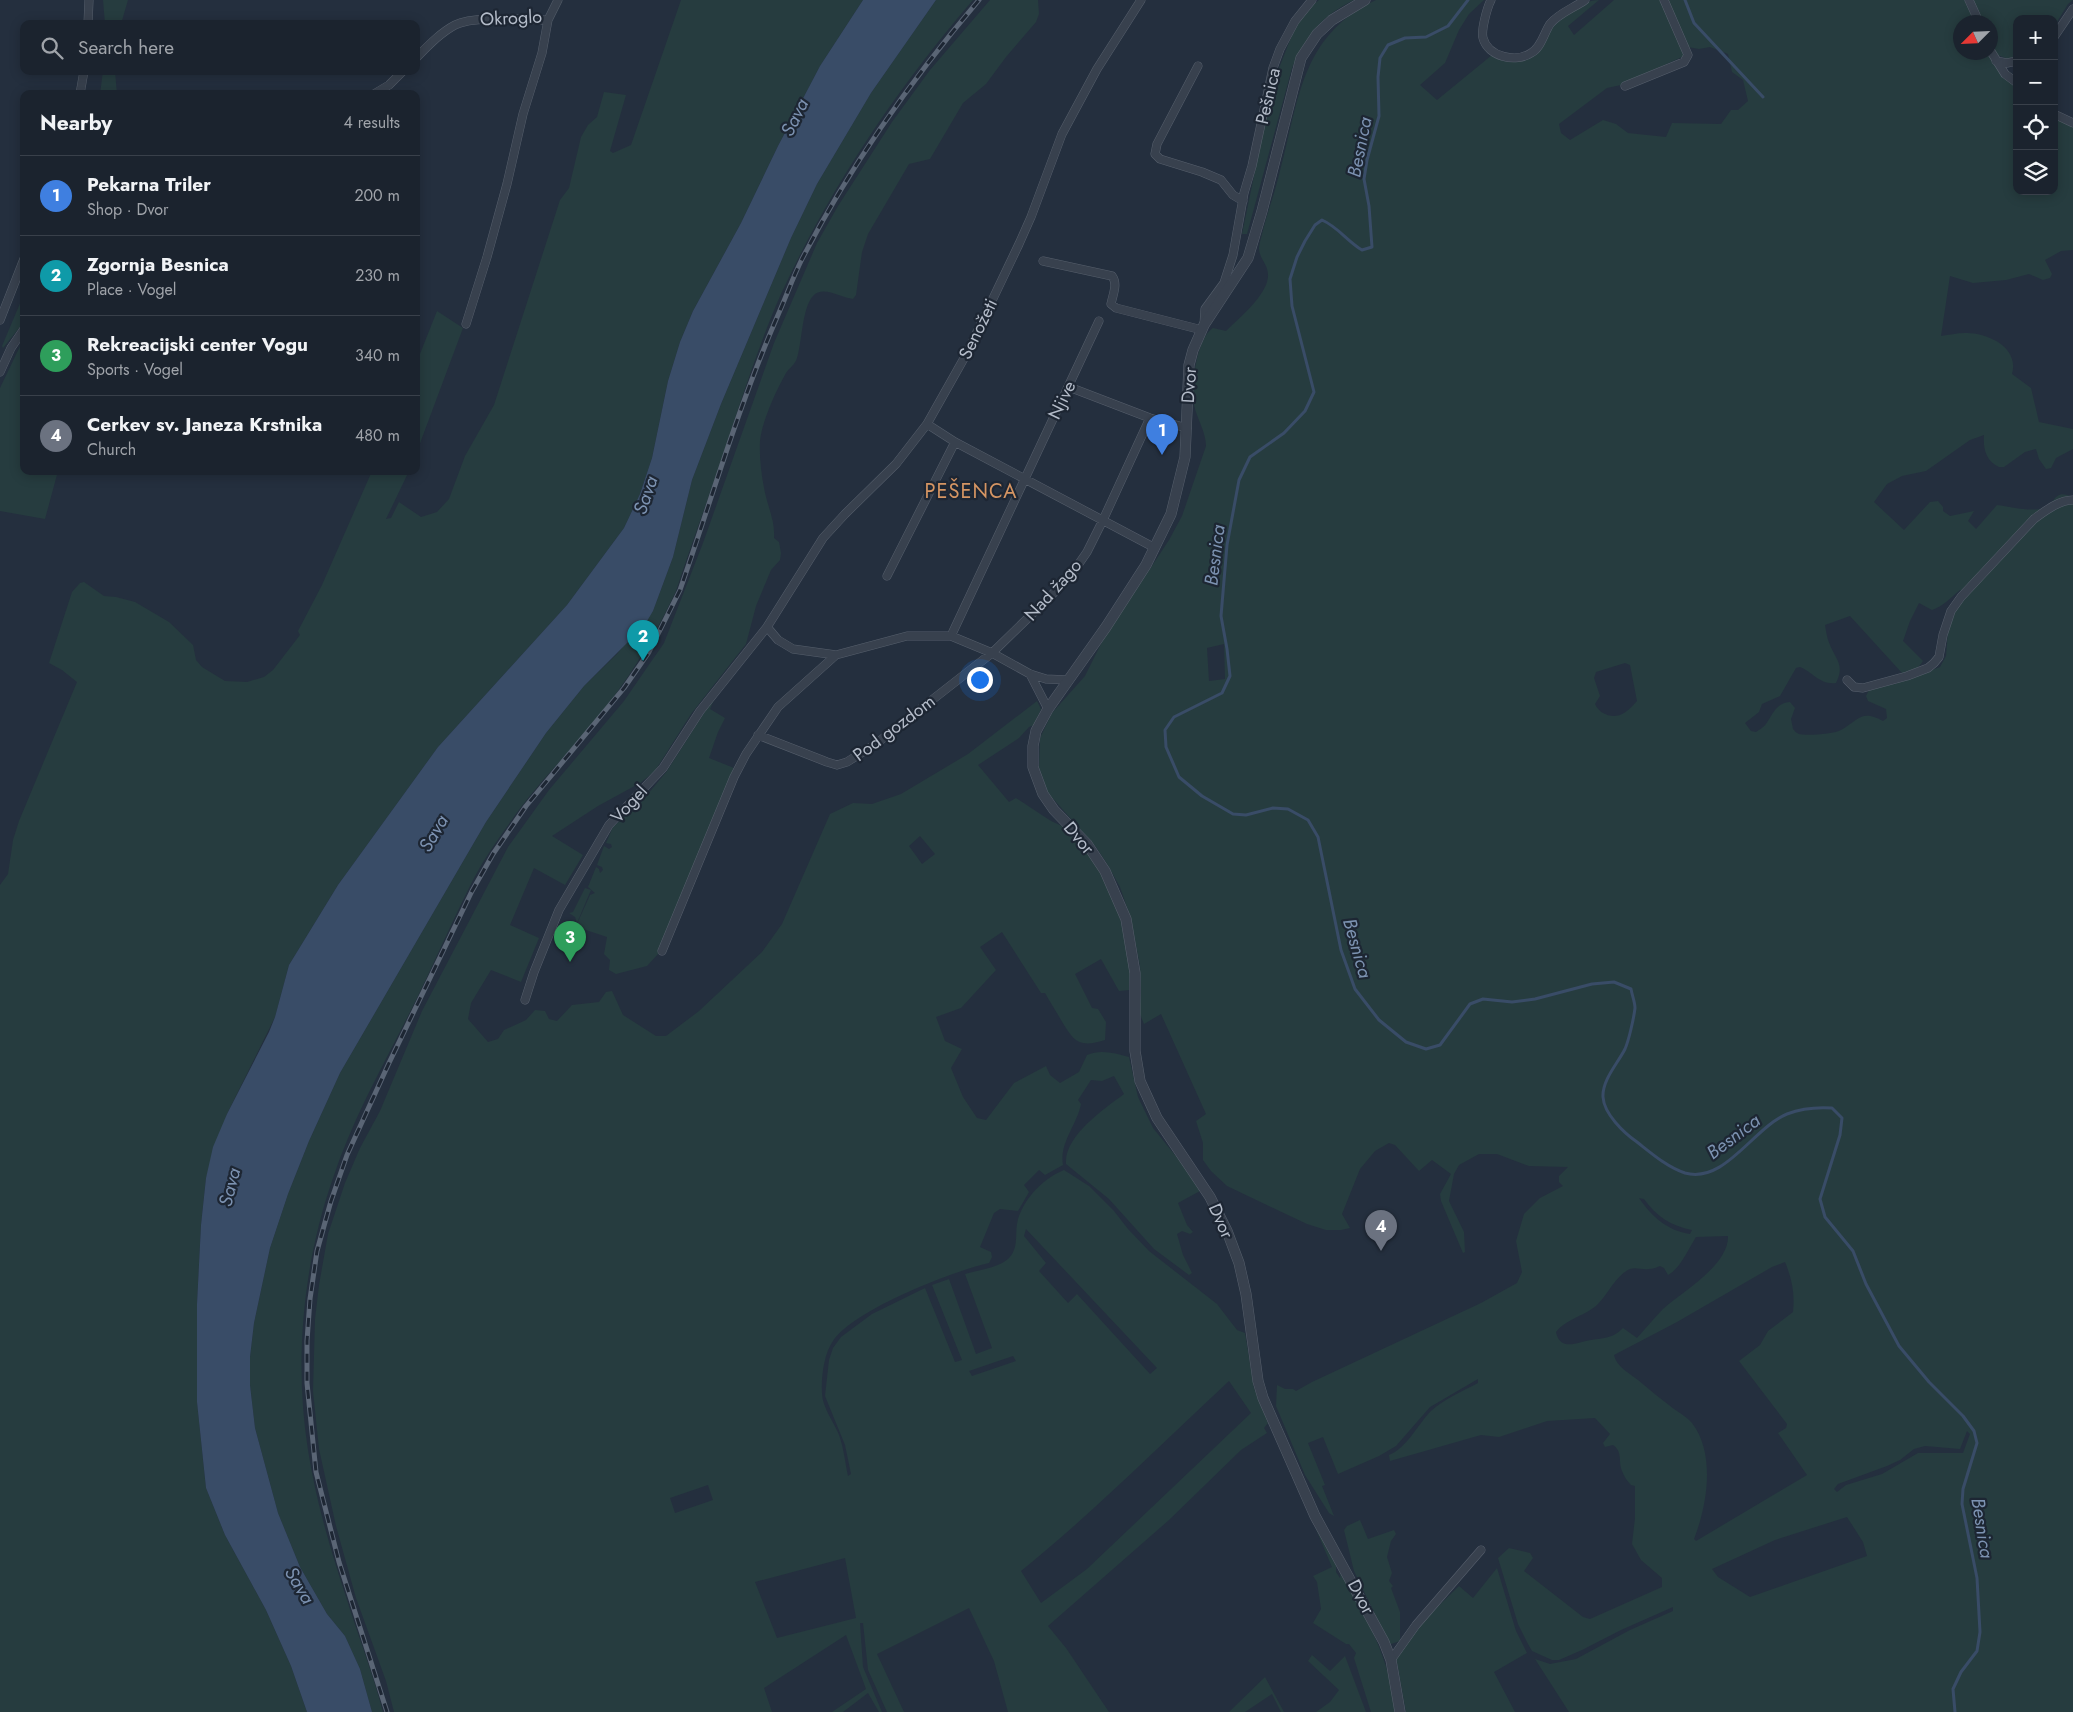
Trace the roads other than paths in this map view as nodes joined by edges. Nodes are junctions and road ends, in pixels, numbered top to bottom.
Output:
1 (89, 0) edge
2 (558, 0) edge
3 (1141, 0) edge
4 (1312, 0) edge
5 (1365, 0) edge
6 (1491, 0) edge
7 (1585, 0) edge
8 (1664, 0) edge
9 (1969, 0) edge
10 (2073, 9) edge
11 (1976, 15) edge
12 (88, 20) edge
13 (548, 20) junction
14 (2058, 31) edge
15 (420, 54) edge
16 (1996, 61) joint
17 (2013, 62) edge
18 (1198, 66) dead end
19 (83, 75) edge
20 (399, 75) edge
21 (2013, 80) edge
22 (1624, 86) dead end
23 (81, 90) edge
24 (380, 90) edge
25 (2058, 116) edge
26 (2073, 122) edge
27 (1243, 201) junction
28 (1043, 261) dead end
29 (20, 269) edge
30 (0, 320) edge
31 (1099, 321) dead end
32 (466, 324) dead end
33 (1203, 328) junction
34 (20, 336) edge
35 (0, 372) edge
36 (1069, 387) junction
37 (1150, 418) junction
38 (927, 424) junction
39 (1187, 428) junction
40 (955, 442) junction
41 (1024, 479) junction
42 (2073, 500) edge
43 (1103, 520) junction
44 (1155, 548) junction
45 (887, 576) dead end
46 (767, 627) junction
47 (951, 636) junction
48 (992, 653) junction
49 (836, 655) junction
50 (1030, 674) junction
51 (1068, 680) junction
52 (1847, 680) dead end
53 (1048, 709) junction
54 (758, 735) junction
55 (662, 951) dead end
56 (525, 1000) dead end
57 (1481, 1550) dead end
58 (1391, 1660) junction
59 (1400, 1712) edge

1 - 12 street
2 - 13 street, Okroglo
3 - 38 street, Senožeti
4 - 27 street, Pešnica
5 - 33 street, Dvor
6 - 7 street
8 - 22 street
9 - 11 street
10 - 14 street
13 - 15 street, Okroglo
13 - 32 street
16 - 17 street
16 - 21 street
18 - 27 street
19 - 23 street
20 - 24 street
25 - 26 street
27 - 33 street, Pešnica
28 - 33 street
29 - 30 street
31 - 36 street, Njive
33 - 39 street, Dvor
34 - 35 street
36 - 37 street
36 - 41 street, Njive
37 - 39 street
37 - 43 street, Nad žago
38 - 40 street
38 - 46 street, Senožeti
39 - 44 street, Dvor
40 - 41 street
40 - 45 street
41 - 43 street
41 - 47 street, Njive
42 - 52 street
43 - 44 street
43 - 48 street, Nad žago
44 - 51 street, Dvor
46 - 49 street
46 - 56 street, Vogel
47 - 48 street
47 - 49 street
48 - 50 street
48 - 54 street, Pod gozdom
49 - 54 street
50 - 51 street
50 - 53 street
51 - 53 street, Dvor
53 - 58 street, Dvor
54 - 55 street
57 - 58 street
58 - 59 street, Dvor

